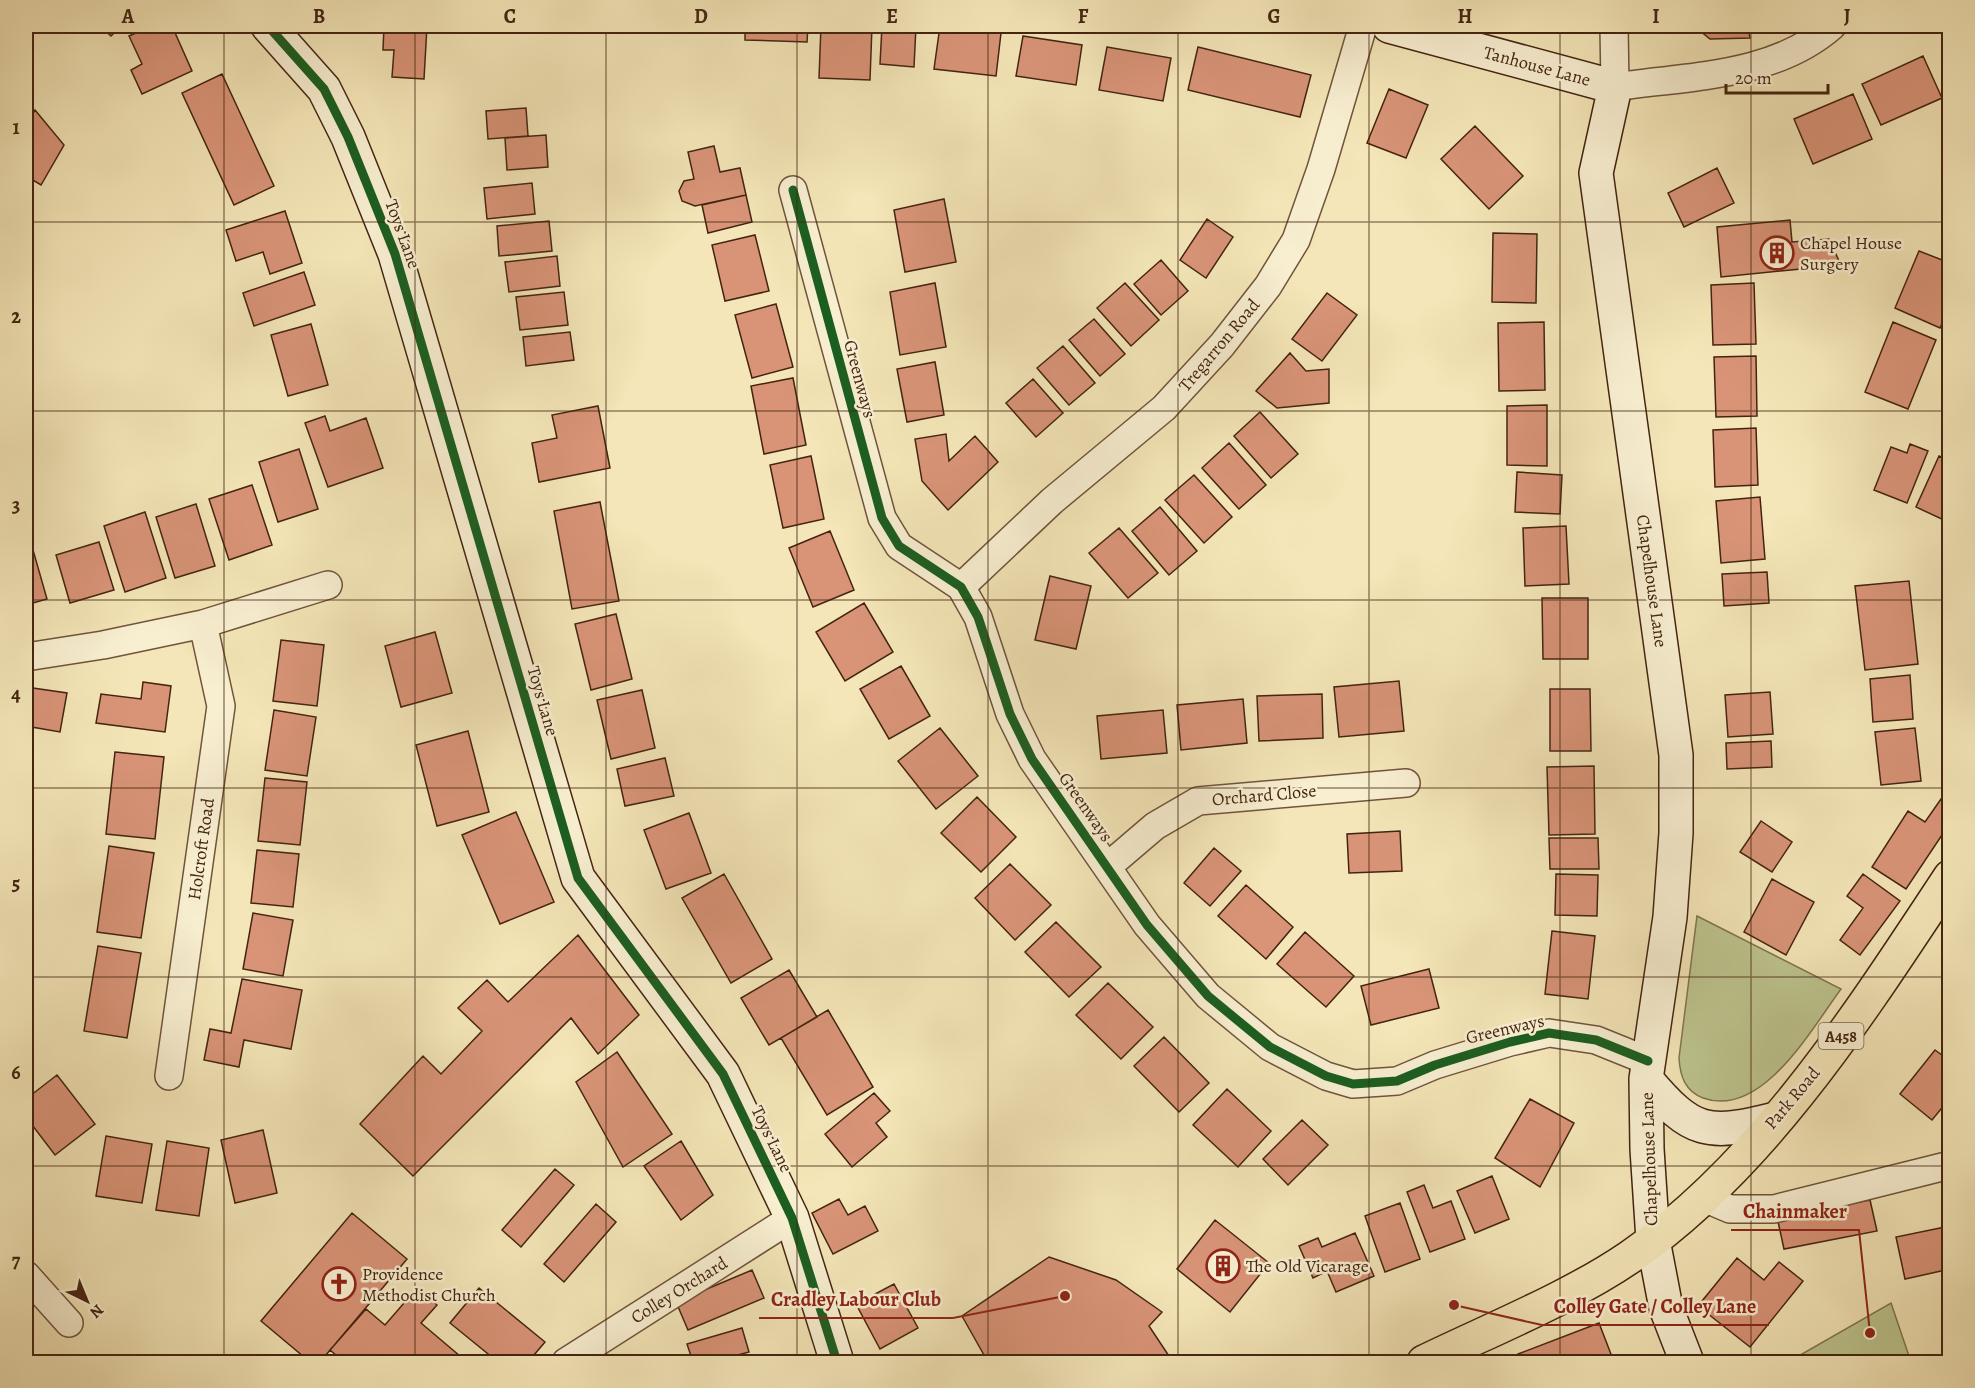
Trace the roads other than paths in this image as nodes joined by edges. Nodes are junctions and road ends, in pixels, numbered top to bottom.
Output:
1 (268, 26) edge
2 (1363, 26) edge
3 (1389, 26) edge
4 (1614, 26) edge
5 (1832, 26) edge
6 (1615, 87) junction
7 (793, 190) dead end
8 (328, 585) dead end
9 (961, 587) junction
10 (203, 624) junction
11 (26, 657) edge
12 (1406, 783) dead end
13 (1107, 867) junction
14 (1950, 877) edge
15 (1647, 1070) junction
16 (169, 1076) dead end
17 (1776, 1119) junction
18 (1950, 1165) edge
19 (1704, 1198) junction
20 (792, 1218) junction
21 (1653, 1240) junction
22 (26, 1275) edge
23 (69, 1323) dead end
24 (566, 1362) edge
25 (837, 1362) edge
26 (1424, 1362) edge
27 (1687, 1362) edge

1 - 20 street, Toys Lane
2 - 9 street, Tregarron Road
3 - 6 street, Tanhouse Lane
4 - 6 street
5 - 6 street
6 - 15 street, Chapelhouse Lane
7 - 9 street, Greenways
8 - 10 street
9 - 13 street, Greenways
10 - 11 street
10 - 16 street, Holcroft Road
12 - 13 street, Orchard Close
13 - 15 street, Greenways
14 - 17 highway, Park Road / A458
15 - 17 street, Chapelhouse Lane
15 - 21 street, Chapelhouse Lane
17 - 19 highway, Park Road / A458
18 - 19 street
19 - 21 highway, Park Road / A458
20 - 24 street, Colley Orchard
20 - 25 street, Toys Lane
21 - 26 highway, A458
21 - 27 street, Chapelhouse Lane
22 - 23 street

